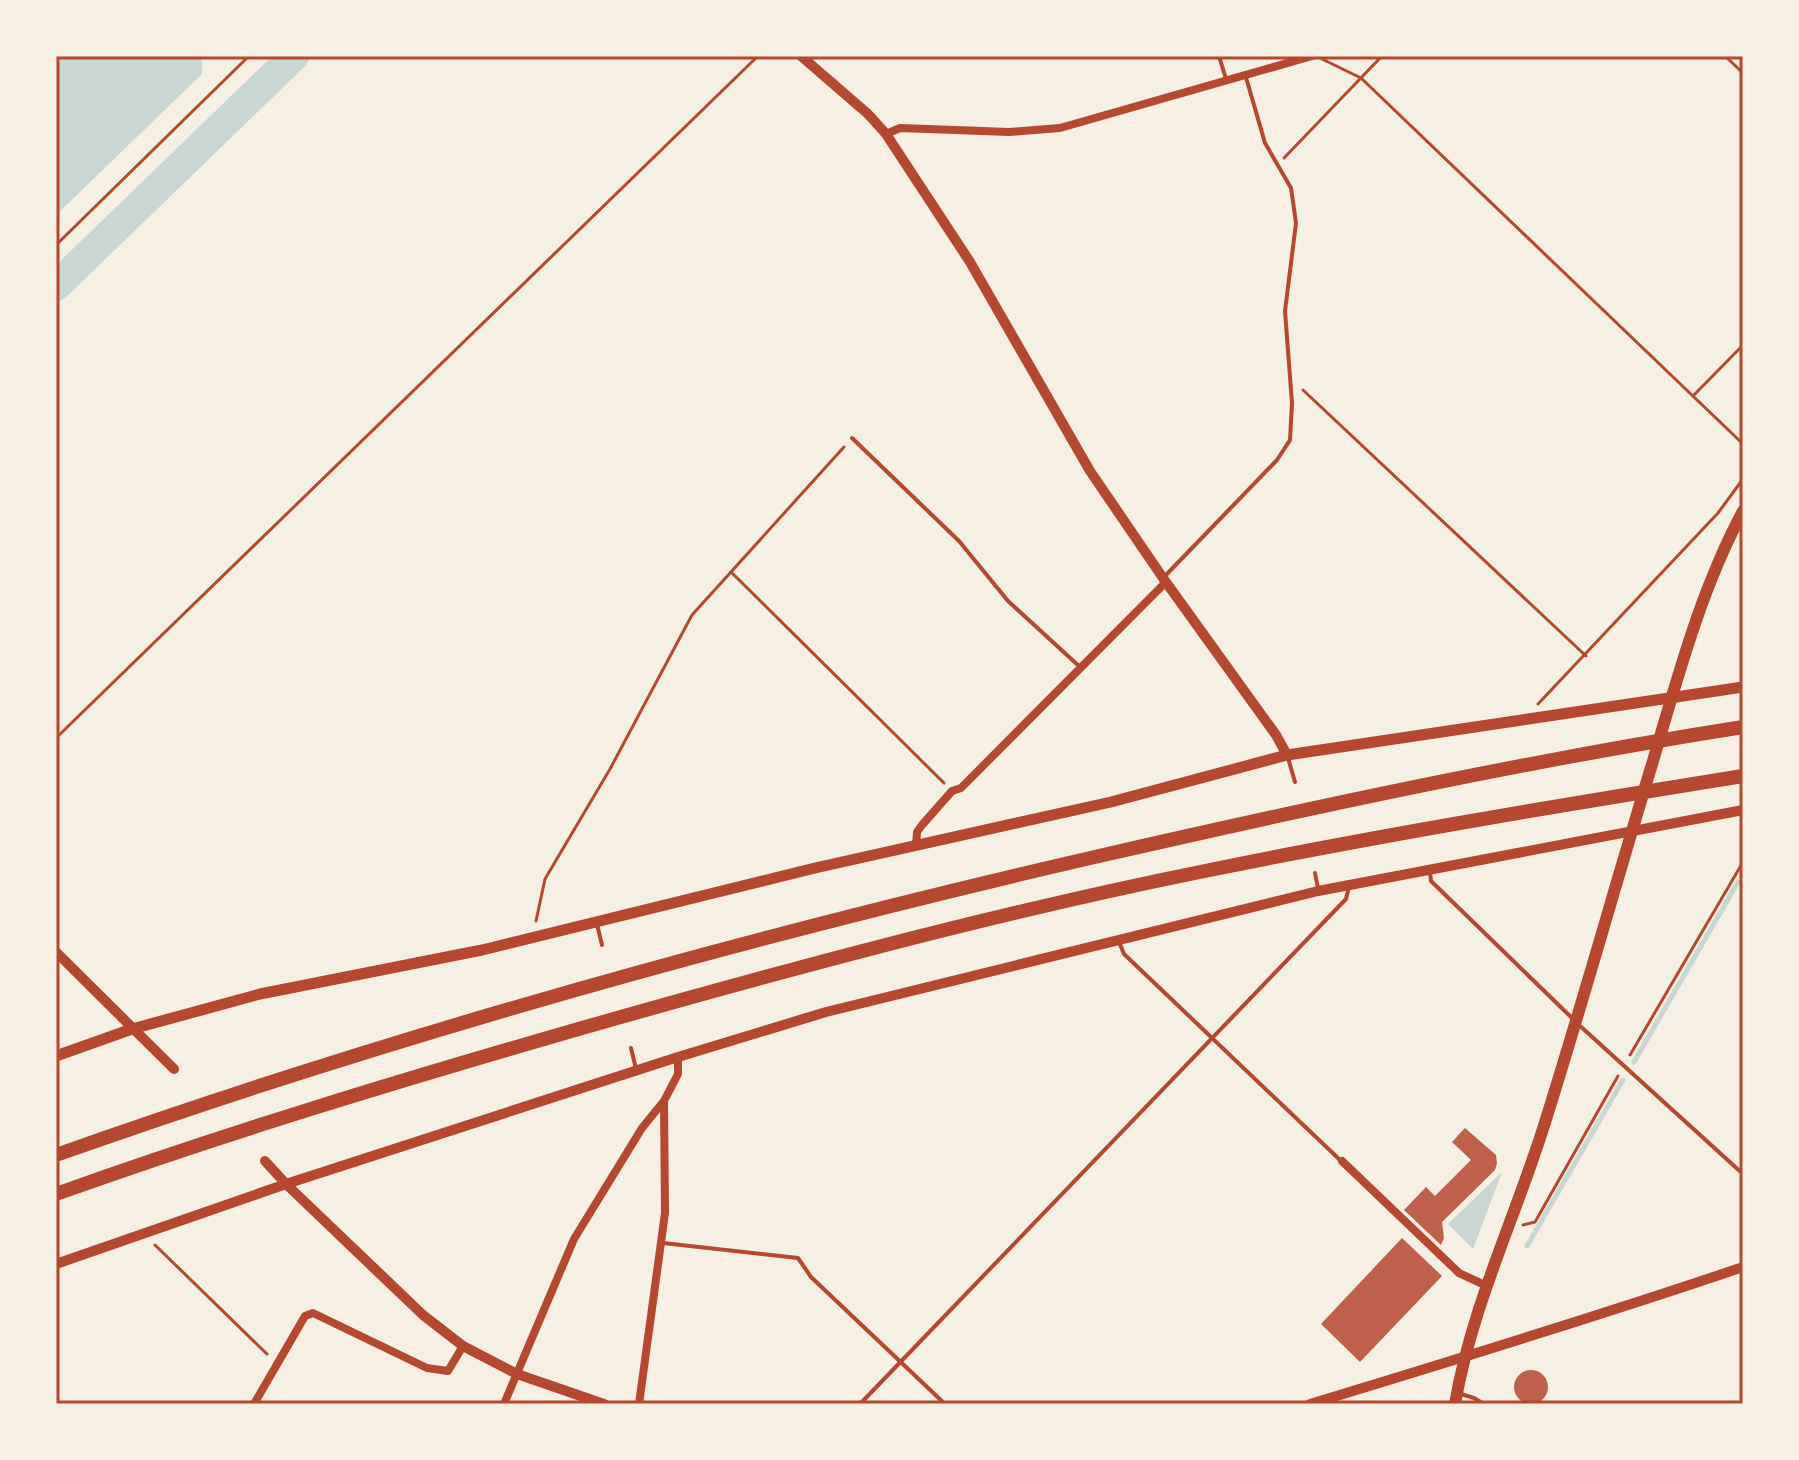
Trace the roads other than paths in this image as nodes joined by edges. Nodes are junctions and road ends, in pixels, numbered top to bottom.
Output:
1 (801, 56) edge
2 (1219, 56) edge
3 (1314, 56) edge
4 (1245, 74) junction
5 (1226, 79) junction
6 (886, 134) junction
7 (852, 438) road end
8 (1743, 511) edge
9 (1165, 580) junction
10 (1082, 669) junction
11 (1743, 687) edge
12 (1743, 727) edge
13 (1287, 755) junction
14 (1743, 776) edge
15 (1295, 782) dead end
16 (1743, 810) edge
17 (916, 846) junction
18 (1429, 869) junction
19 (1315, 873) dead end
20 (1349, 887) junction
21 (1318, 891) junction
22 (596, 921) junction
23 (1117, 939) junction
24 (602, 945) dead end
25 (56, 952) edge
26 (132, 1029) junction
27 (1214, 1037) junction
28 (631, 1048) dead end
29 (56, 1056) edge
30 (678, 1057) junction
31 (174, 1069) dead end
32 (637, 1071) junction
33 (664, 1101) junction
34 (56, 1155) edge
35 (265, 1161) dead end
36 (1342, 1161) joint
37 (1743, 1174) edge
38 (286, 1184) junction
39 (56, 1194) edge
40 (661, 1243) junction
41 (56, 1264) edge
42 (1743, 1267) edge
43 (1487, 1286) junction
44 (463, 1346) junction
45 (1465, 1357) junction
46 (901, 1362) junction
47 (517, 1374) junction
48 (1456, 1398) edge
49 (254, 1404) edge
50 (504, 1404) edge
51 (604, 1404) edge
52 (639, 1404) edge
53 (860, 1404) edge
54 (945, 1404) edge
55 (1310, 1404) edge
56 (1484, 1404) edge

1 - 6 street
2 - 5 lane
3 - 4 street
4 - 5 street
4 - 9 lane
5 - 6 street
6 - 9 street
7 - 10 lane
8 - 43 main road
9 - 10 street
9 - 13 street
10 - 17 street
11 - 13 main road
12 - 34 highway
13 - 15 lane
13 - 17 main road
14 - 39 highway
16 - 18 street
17 - 22 main road
18 - 20 street
18 - 37 lane
19 - 21 lane
20 - 21 street
20 - 27 lane
21 - 23 street
22 - 24 lane
22 - 26 main road
23 - 27 lane
23 - 30 street
25 - 26 street
26 - 29 main road
26 - 31 street
27 - 36 lane
27 - 46 lane
28 - 32 lane
30 - 32 street
30 - 33 street
32 - 38 street
33 - 40 street
33 - 47 street
35 - 38 street
36 - 43 street
38 - 41 street
38 - 44 street
40 - 46 lane
40 - 52 street
42 - 45 street
43 - 45 main road
44 - 47 street
44 - 49 street
45 - 48 main road
45 - 55 street
46 - 53 lane
46 - 54 lane
47 - 50 street
47 - 51 street
48 - 56 lane

